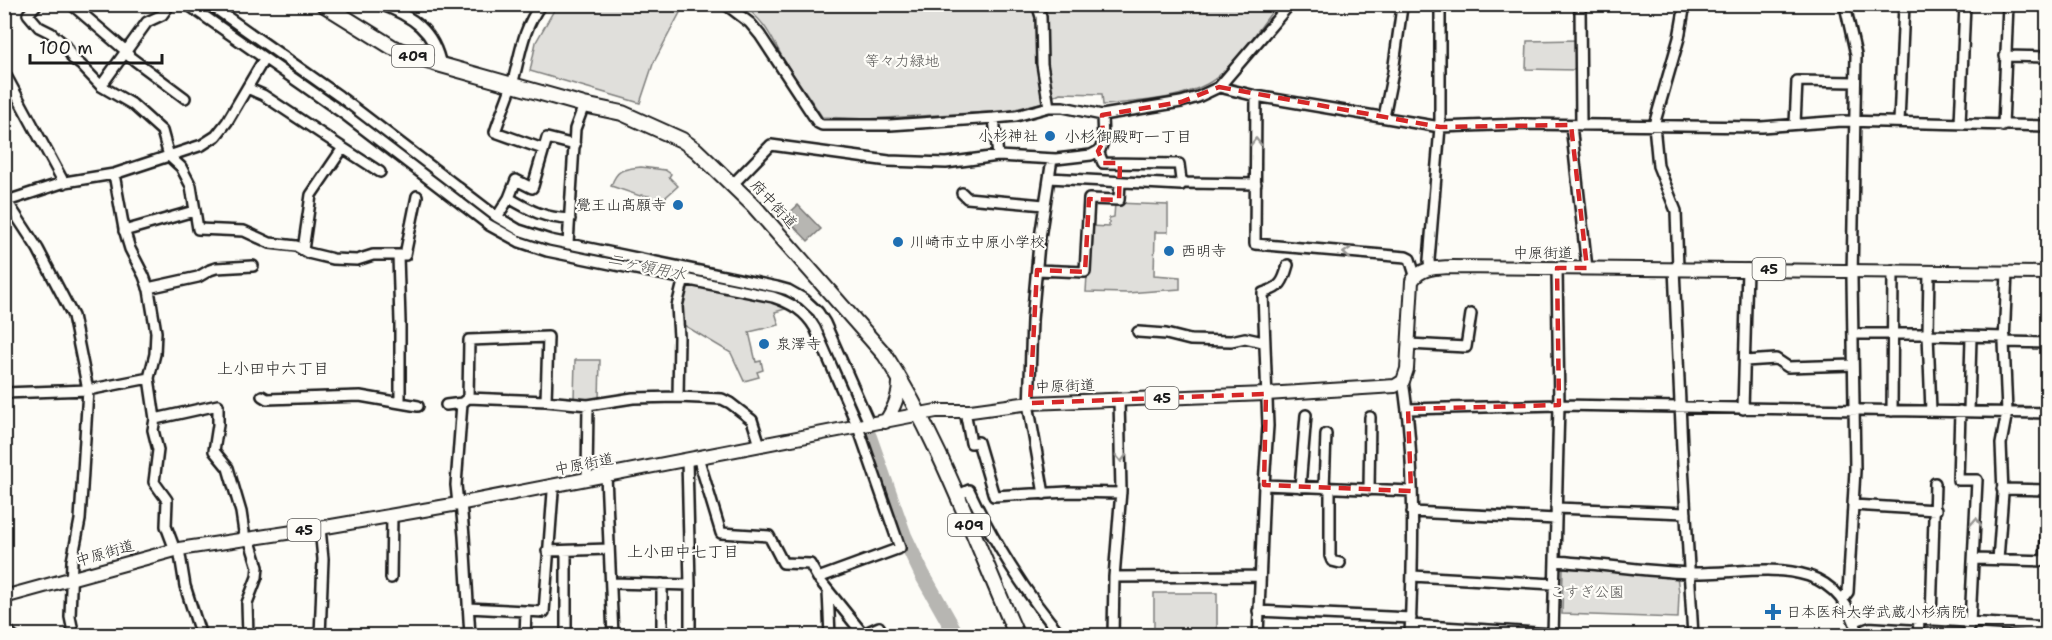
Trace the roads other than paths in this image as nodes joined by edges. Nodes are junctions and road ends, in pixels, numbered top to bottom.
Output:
1 (37, 4) edge
2 (71, 4) edge
3 (170, 4) edge
4 (187, 4) edge
5 (209, 4) edge
6 (323, 4) edge
7 (380, 4) edge
8 (541, 4) edge
9 (725, 4) edge
10 (1036, 4) edge
11 (1290, 4) edge
12 (1391, 4) edge
13 (1440, 4) edge
14 (1580, 4) edge
15 (1685, 4) edge
16 (1846, 4) edge
17 (1904, 4) edge
18 (1965, 4) edge
19 (2008, 4) edge
20 (126, 51) junction
21 (2005, 56) junction
22 (2048, 57) edge
23 (264, 59) junction
24 (441, 66) junction
25 (4, 72) edge
26 (1855, 82) junction
27 (512, 85) junction
28 (102, 86) junction
29 (1219, 87) junction
30 (247, 88) junction
31 (1256, 96) junction
32 (185, 98) dead end
33 (584, 105) junction
34 (1049, 107) junction
35 (1102, 115) junction
36 (1384, 117) junction
37 (994, 118) junction
38 (1854, 121) junction
39 (1899, 122) junction
40 (1795, 124) junction
41 (1960, 124) junction
42 (1576, 125) junction
43 (1654, 125) junction
44 (2003, 126) junction
45 (2048, 126) edge
46 (1440, 127) junction
47 (575, 145) junction
48 (343, 148) junction
49 (543, 149) junction
50 (1098, 151) junction
51 (169, 156) junction
52 (998, 156) junction
53 (1052, 159) junction
54 (380, 172) dead end
55 (114, 174) junction
56 (1048, 178) junction
57 (1120, 182) junction
58 (1183, 182) junction
59 (64, 183) junction
60 (733, 184) junction
61 (1256, 184) junction
62 (962, 193) dead end
63 (417, 196) dead end
64 (509, 198) junction
65 (6, 199) edge
66 (1044, 205) junction
67 (194, 211) junction
68 (496, 217) junction
69 (570, 219) junction
70 (124, 231) junction
71 (568, 244) junction
72 (303, 250) junction
73 (398, 255) junction
74 (1288, 265) dead end
75 (253, 266) dead end
76 (1587, 267) junction
77 (686, 268) junction
78 (1557, 268) junction
79 (1676, 268) junction
80 (1430, 269) junction
81 (1747, 269) junction
82 (1037, 270) junction
83 (1893, 270) junction
84 (1852, 271) junction
85 (1929, 271) junction
86 (2007, 272) junction
87 (2048, 273) edge
88 (1415, 275) junction
89 (683, 280) junction
90 (148, 288) junction
91 (1471, 314) dead end
92 (1138, 332) dead end
93 (1853, 334) junction
94 (1892, 334) junction
95 (1928, 334) junction
96 (1971, 336) junction
97 (2005, 339) junction
98 (1263, 342) junction
99 (2048, 343) edge
100 (1409, 344) junction
101 (1744, 361) junction
102 (1853, 365) junction
103 (899, 377) junction
104 (149, 378) junction
105 (1403, 381) junction
106 (88, 390) junction
107 (4, 393) edge
108 (1266, 394) junction
109 (262, 396) dead end
110 (678, 397) junction
111 (1119, 399) junction
112 (465, 400) junction
113 (546, 401) junction
114 (1029, 402) junction
115 (400, 403) junction
116 (446, 405) dead end
117 (588, 405) junction
118 (1559, 405) junction
119 (418, 406) dead end
120 (1681, 408) junction
121 (1408, 409) junction
122 (1743, 409) junction
123 (965, 411) junction
124 (1853, 411) junction
125 (1892, 411) junction
126 (1931, 411) junction
127 (1965, 411) junction
128 (2007, 412) junction
129 (2048, 413) edge
130 (919, 415) junction
131 (1305, 415) dead end
132 (1370, 417) dead end
133 (155, 419) junction
134 (885, 422) junction
135 (864, 426) junction
136 (1326, 434) dead end
137 (760, 445) junction
138 (692, 458) junction
139 (606, 475) junction
140 (587, 479) junction
141 (1935, 483) dead end
142 (551, 485) junction
143 (1264, 485) junction
144 (1300, 487) junction
145 (1327, 488) junction
146 (2002, 489) junction
147 (1369, 490) junction
148 (1411, 491) junction
149 (2048, 492) edge
150 (1121, 493) junction
151 (1044, 494) junction
152 (956, 496) junction
153 (459, 504) junction
154 (1853, 505) junction
155 (1556, 508) junction
156 (1936, 510) junction
157 (1412, 512) junction
158 (1686, 513) junction
159 (392, 516) junction
160 (1556, 519) junction
161 (320, 528) junction
162 (247, 538) junction
163 (609, 549) junction
164 (177, 550) junction
165 (547, 551) junction
166 (566, 551) junction
167 (1974, 559) junction
168 (1998, 560) junction
169 (1555, 561) junction
170 (2047, 561) edge
171 (1340, 563) dead end
172 (1689, 573) junction
173 (1260, 576) junction
174 (1412, 576) junction
175 (1114, 577) junction
176 (391, 578) dead end
177 (818, 578) junction
178 (71, 579) junction
179 (610, 583) junction
180 (662, 584) junction
181 (1554, 584) junction
182 (690, 585) junction
183 (828, 591) junction
184 (4, 597) edge
185 (1842, 600) junction
186 (468, 608) junction
187 (526, 611) junction
188 (1258, 611) junction
189 (1919, 620) junction
190 (1931, 620) junction
191 (1855, 621) junction
192 (1969, 623) junction
193 (1411, 626) edge
194 (4, 627) edge
195 (2048, 627) edge
196 (2026, 631) edge
197 (1553, 635) edge
198 (14, 636) edge
199 (74, 636) edge
200 (201, 636) edge
201 (248, 636) edge
202 (320, 636) edge
203 (470, 636) edge
204 (525, 636) edge
205 (566, 636) edge
206 (613, 636) edge
207 (662, 636) edge
208 (690, 636) edge
209 (830, 636) edge
210 (884, 636) edge
211 (1017, 636) edge
212 (1062, 636) edge
213 (1113, 636) edge
214 (1258, 636) edge
215 (1693, 636) edge
216 (1859, 636) edge
217 (1918, 636) edge
218 (1968, 636) edge

1 - 28 street
2 - 20 street
3 - 20 street
4 - 23 street
5 - 68 street
6 - 24 highway, 府中街道 / 409
7 - 24 street
8 - 27 street
9 - 37 street
10 - 34 street
11 - 29 street
12 - 36 street
13 - 46 street
14 - 42 street
15 - 43 street
16 - 26 street
17 - 39 street
18 - 41 street
19 - 21 street
20 - 28 street
20 - 32 street
21 - 22 street
21 - 44 street
23 - 30 street
23 - 89 street
24 - 27 highway, 府中街道 / 409
25 - 59 street
26 - 38 street
26 - 40 street
27 - 33 highway, 府中街道 / 409
27 - 49 street
28 - 51 street
29 - 31 street
29 - 35 street
30 - 48 street
30 - 51 street
31 - 36 street
61 -> 31 street
33 - 47 street
33 - 60 highway, 府中街道 / 409
34 - 35 street
34 - 37 street
35 - 50 street
36 - 46 street
37 - 52 street
38 - 39 street
38 - 40 street
38 - 84 street
39 - 41 street
40 - 43 street
41 - 44 street
42 - 43 street
42 - 46 street
42 - 76 street
43 - 79 street
44 - 45 street
46 - 80 street
47 - 49 street
47 - 69 street
48 - 54 street
48 - 72 street
49 - 64 street
50 - 53 street
50 - 58 street
51 - 55 street
51 - 67 street
52 - 53 street
52 - 60 street
53 - 56 street
55 - 59 street
55 - 70 street
56 - 57 street
56 - 66 street
57 - 58 street
57 - 82 street
58 - 61 street
59 - 65 street
60 - 103 highway, 府中街道 / 409
88 -> 61 street
62 - 66 street
63 - 73 street
64 - 68 street
64 - 69 street
65 - 106 street
66 - 82 street
67 - 70 street
67 - 72 street
68 - 71 street
69 - 71 street
70 - 90 street
71 - 77 street
72 - 73 street
73 - 115 street
74 - 98 street
75 - 90 street
76 - 78 main road, 中原街道 / 45
76 - 79 main road, 中原街道 / 45
77 - 89 street
77 - 135 street
78 - 80 main road, 中原街道 / 45
78 - 118 street
79 - 81 main road, 中原街道 / 45
79 - 120 street
80 - 88 main road, 中原街道 / 45
81 - 84 main road, 中原街道 / 45
81 - 101 street
82 - 114 street
83 - 84 main road, 中原街道 / 45
83 - 85 main road, 中原街道 / 45
83 - 94 street
84 - 93 street
85 - 86 main road, 中原街道 / 45
85 - 95 street
86 - 87 main road, 中原街道 / 45
86 - 97 street
88 - 100 main road
89 - 110 street
89 - 135 street
90 - 104 street
91 - 100 street
92 - 98 street
93 - 94 street
93 - 102 street
94 - 95 street
94 - 125 street
95 - 96 street
95 - 126 street
96 - 97 street
96 - 127 street
97 - 99 street
97 - 128 street
98 - 108 street
100 - 105 main road
101 - 102 street
101 - 122 street
102 - 124 street
103 - 130 highway, 府中街道 / 409
103 - 134 main road
104 - 106 street
104 - 133 street
105 - 108 main road, 中原街道 / 45
105 - 121 street
106 - 107 street
106 - 178 street
108 - 111 main road, 中原街道 / 45
108 - 143 street
109 - 115 street
110 - 117 street
110 - 137 street
111 - 114 main road, 中原街道 / 45
111 -> 150 street
112 - 113 street
112 - 113 street
112 - 116 street
112 - 153 street
113 - 117 street
114 - 123 main road, 中原街道 / 45
114 - 151 street
115 - 119 street
117 - 140 street
118 - 120 street
118 - 121 street
118 - 155 street
120 - 122 street
120 - 158 street
121 - 148 street
122 - 124 street
123 - 130 main road, 中原街道 / 45
123 - 151 street
124 - 125 street
124 - 154 street
125 - 126 street
126 - 127 street
127 - 128 street
167 -> 127 street
128 - 129 street
128 - 146 street
130 - 134 main road, 中原街道 / 45
130 - 152 highway, 府中街道 / 409
131 - 144 street
132 - 147 street
133 - 162 street
133 - 164 street
134 - 135 main road, 中原街道 / 45
135 - 137 main road, 中原街道 / 45
135 - 177 street
136 - 145 street
137 - 138 main road, 中原街道 / 45
138 - 139 main road, 中原街道 / 45
138 - 177 street
138 - 182 street
139 - 140 main road, 中原街道 / 45
139 - 163 street
140 - 142 main road, 中原街道 / 45
141 - 156 street
142 - 153 main road, 中原街道 / 45
142 - 165 street
143 - 144 street
143 - 173 street
144 - 145 street
145 - 147 street
145 - 171 street
146 - 149 street
146 - 168 street
147 - 148 street
148 - 157 street
149 - 170 street
150 - 151 street
150 - 175 street
152 - 211 highway, 府中街道 / 409
152 - 212 street
153 - 159 main road, 中原街道 / 45
153 - 186 street
154 - 156 street
154 - 185 street
155 - 158 street
155 - 160 street
156 - 190 street
157 - 160 street
157 - 174 street
158 - 172 street
159 - 161 main road, 中原街道 / 45
159 - 176 street
160 - 169 street
161 - 162 main road, 中原街道 / 45
161 - 202 street
162 - 164 main road, 中原街道 / 45
162 - 201 street
163 - 166 street
163 - 179 street
164 - 178 main road, 中原街道 / 45
164 - 200 street
165 - 166 street
165 - 187 street
166 - 205 street
167 - 168 street
167 - 192 street
168 - 170 street
169 - 172 street
169 - 181 street
172 - 185 street
172 - 215 street
173 - 175 street
173 - 188 street
174 - 181 street
174 - 193 street
175 - 213 street
177 - 183 street
178 - 184 main road, 中原街道 / 45
178 - 199 street
179 - 180 street
179 - 206 street
180 - 182 street
180 - 207 street
181 - 197 street
182 - 208 street
183 - 209 street
183 - 210 street
185 - 191 street
186 - 187 street
186 - 203 street
187 - 204 street
188 - 193 street
188 - 214 street
189 - 190 street
189 - 191 street
189 - 217 street
190 - 192 street
191 - 216 street
192 - 196 street
192 - 218 street
193 - 197 street
194 - 198 street
195 - 196 street

